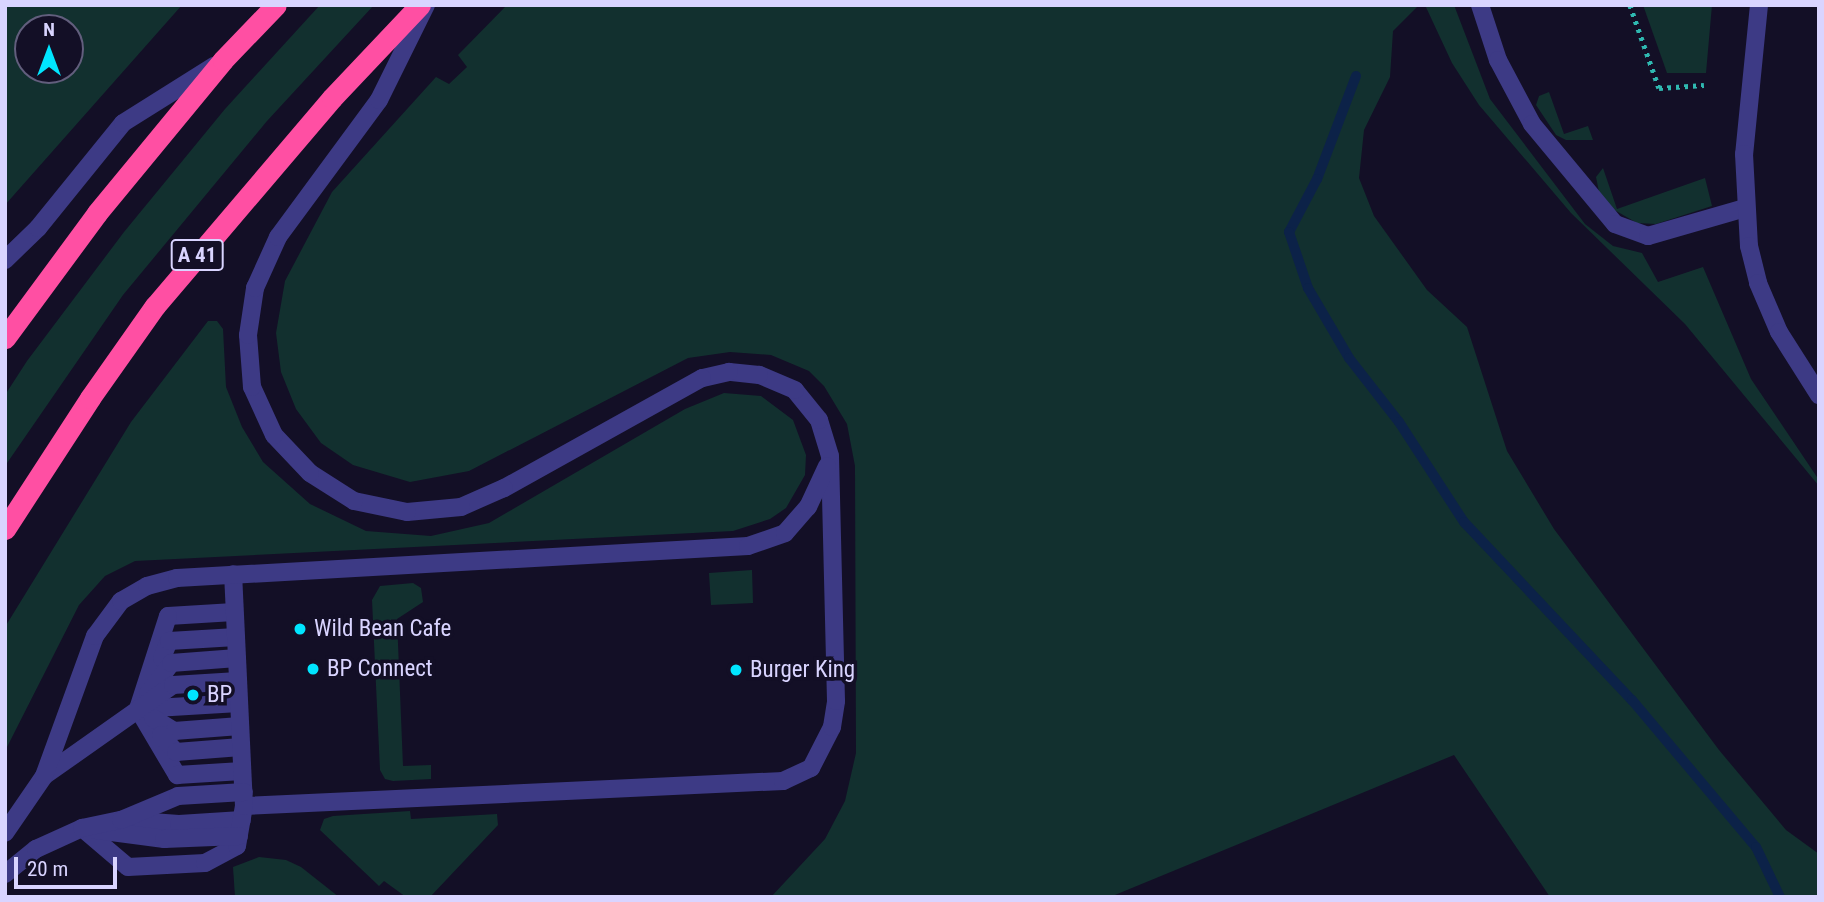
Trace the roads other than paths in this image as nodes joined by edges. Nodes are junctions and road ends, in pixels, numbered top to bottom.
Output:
1 (276, 5) edge
2 (420, 5) edge
3 (426, 5) edge
4 (1480, 5) edge
5 (1759, 5) edge
6 (223, 60) junction
7 (1745, 208) junction
8 (5, 260) edge
9 (5, 338) edge
10 (1819, 395) edge
11 (830, 456) junction
12 (5, 529) edge
13 (233, 575) junction
14 (234, 612) junction
15 (236, 637) junction
16 (237, 658) junction
17 (238, 681) junction
18 (239, 703) junction
19 (138, 709) junction
20 (240, 726) junction
21 (241, 747) junction
22 (242, 771) junction
23 (44, 776) junction
24 (242, 813) junction
25 (121, 820) junction
26 (82, 828) junction
27 (5, 833) edge
28 (5, 874) edge

1 - 6 highway
2 - 12 highway, A 41
3 - 11 street
4 - 7 street
5 - 7 street
6 - 8 street
6 - 9 highway
7 - 10 street
11 - 13 street
11 - 24 street
13 - 14 street
13 - 23 street
14 - 15 street
14 - 19 street
15 - 16 street
15 - 19 street
16 - 17 street
16 - 19 street
17 - 18 street
17 - 19 street
18 - 19 street
18 - 20 street
19 - 20 street
19 - 21 street
19 - 22 street
19 - 23 street
20 - 21 street
21 - 22 street
22 - 24 street
23 - 27 street
24 - 25 street
24 - 25 street
24 - 26 street
24 - 26 street
25 - 26 street
26 - 28 street

